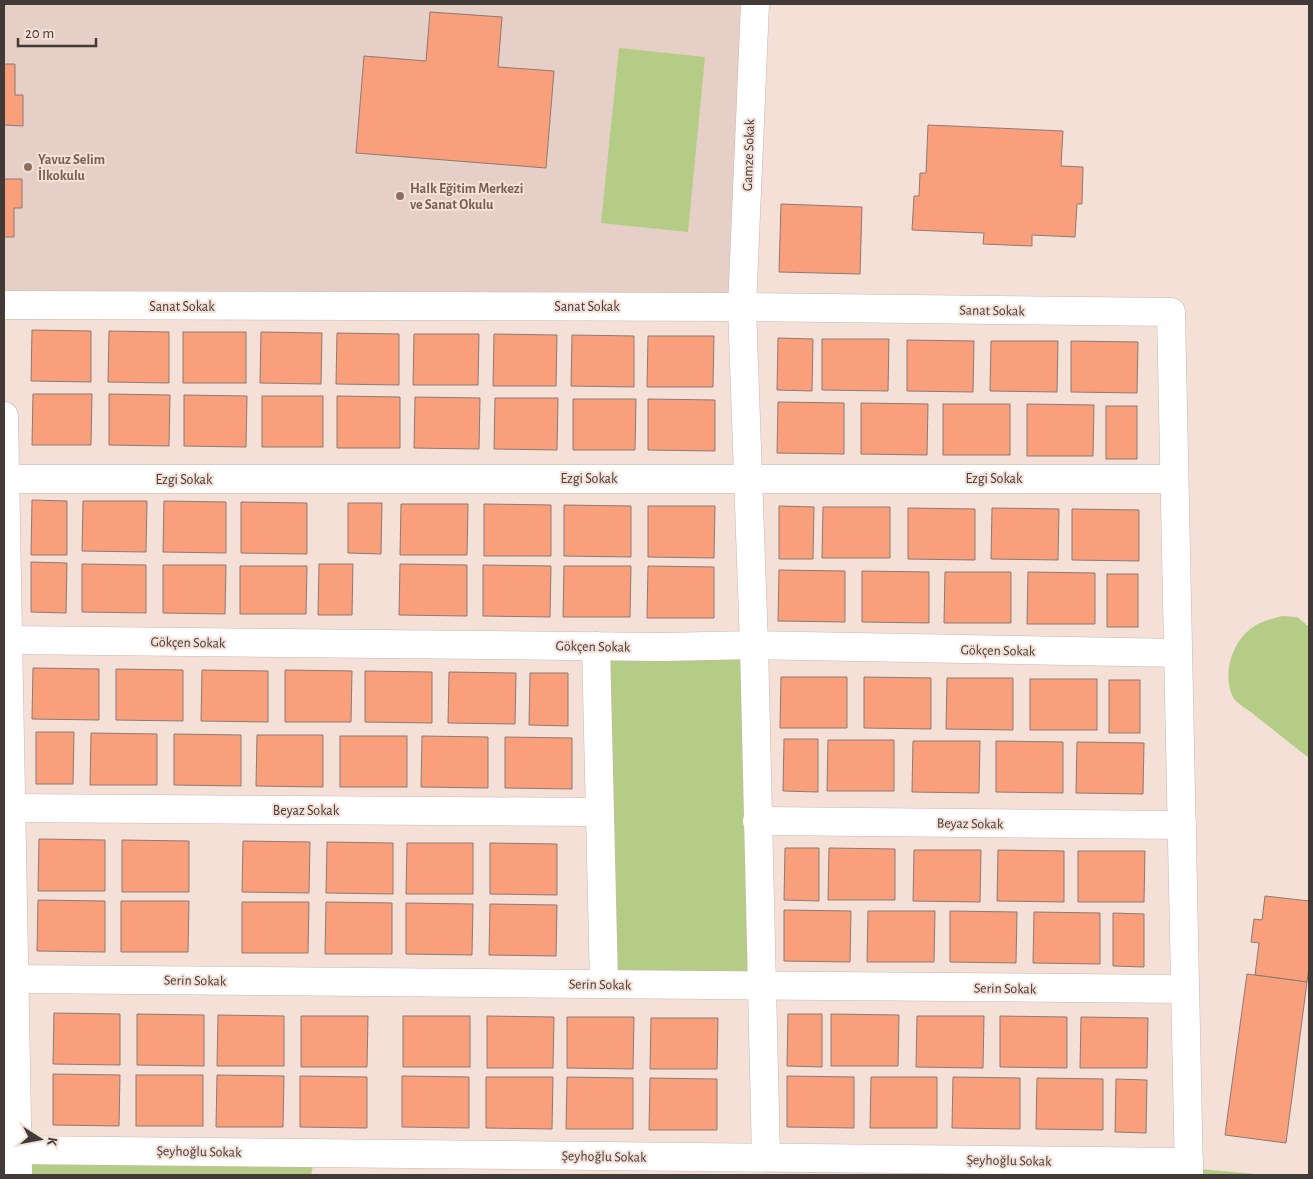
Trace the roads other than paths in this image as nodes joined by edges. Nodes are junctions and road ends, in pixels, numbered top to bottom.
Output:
1 (755, 4) edge
2 (4, 305) edge
3 (742, 306) junction
4 (4, 416) edge
5 (748, 478) junction
6 (4, 479) edge
7 (1174, 479) junction
8 (8, 640) junction
9 (596, 646) junction
10 (754, 646) junction
11 (1178, 653) junction
12 (11, 808) junction
13 (600, 812) junction
14 (758, 821) junction
15 (1182, 825) junction
16 (14, 979) junction
17 (604, 984) junction
18 (762, 985) junction
19 (1186, 989) junction
20 (766, 1158) junction
21 (696, 1166) edge
22 (14, 1167) edge
23 (1189, 1169) edge

1 - 3 street, Gamze Sokak
2 - 3 street, Sanat Sokak
3 - 5 street, Gamze Sokak
3 - 7 street, Sanat Sokak
4 - 6 street
5 - 6 street, Ezgi Sokak
5 - 7 street, Ezgi Sokak
5 - 10 street, Gamze Sokak
6 - 8 street
7 - 11 street
8 - 9 street, Gökçen Sokak
8 - 12 street
9 - 10 street, Gökçen Sokak
9 - 13 street
10 - 11 street, Gökçen Sokak
10 - 14 street, Gamze Sokak
11 - 15 street
12 - 13 street, Beyaz Sokak
12 - 16 street
13 - 17 street
14 - 15 street, Beyaz Sokak
14 - 18 street, Gamze Sokak
15 - 19 street
16 - 17 street, Serin Sokak
16 - 22 street
17 - 18 street, Serin Sokak
18 - 19 street, Serin Sokak
18 - 20 street, Gamze Sokak
19 - 23 street
20 - 21 street, Şeyhoğlu Sokak
20 - 23 street, Şeyhoğlu Sokak
21 - 22 street, Şeyhoğlu Sokak

